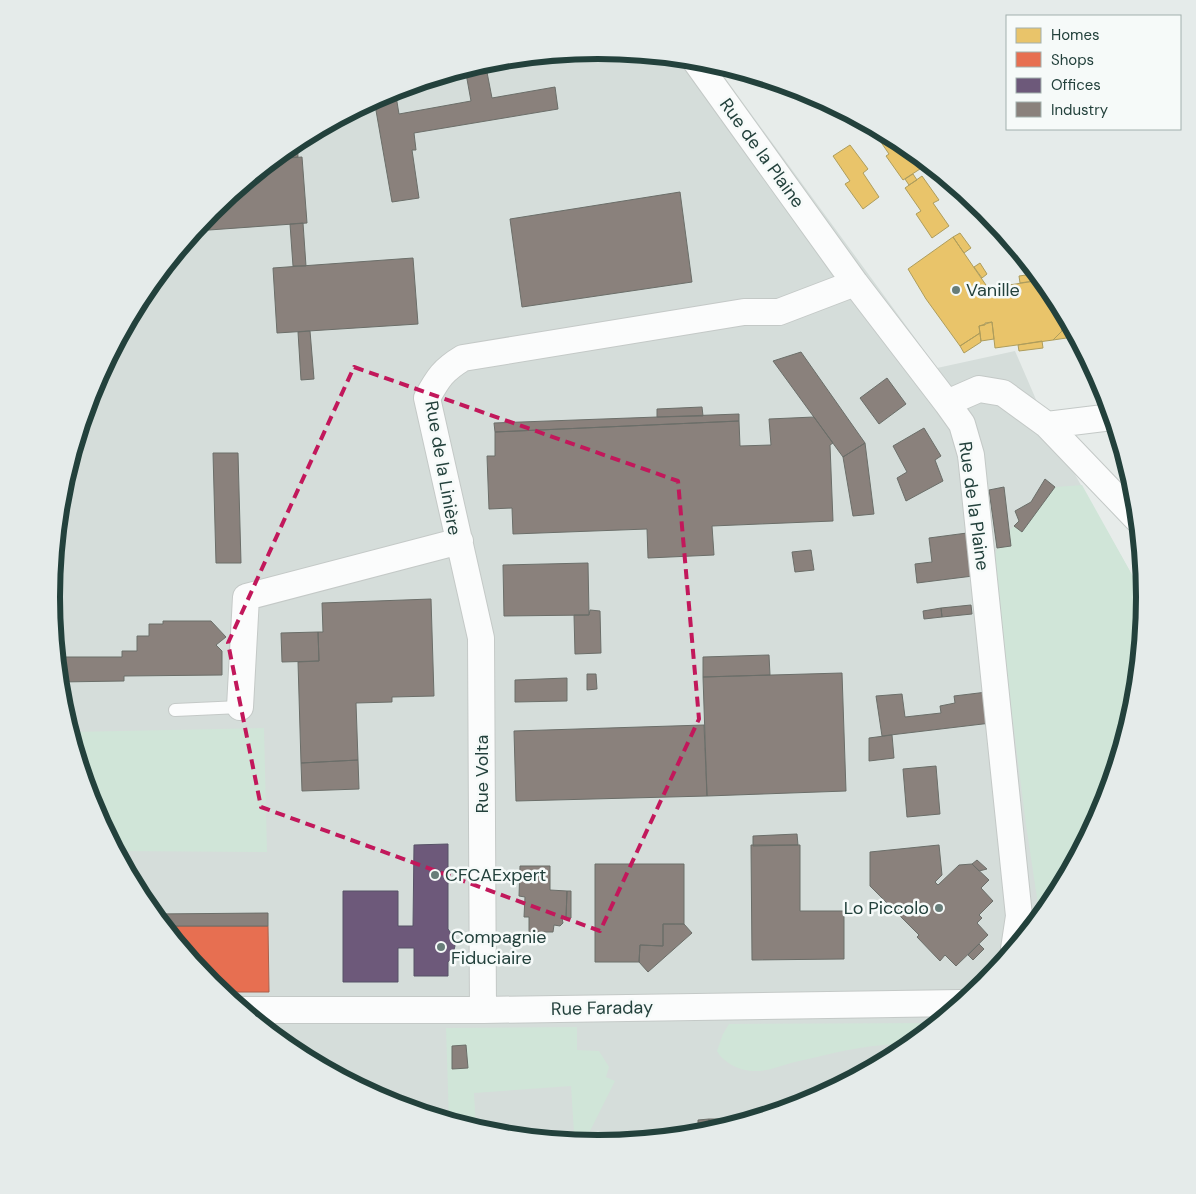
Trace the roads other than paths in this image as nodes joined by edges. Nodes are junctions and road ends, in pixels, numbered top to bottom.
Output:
1 (700, 69) edge
2 (855, 283) junction
3 (947, 403) junction
4 (1106, 418) edge
5 (1047, 425) junction
6 (1129, 511) edge
7 (460, 541) junction
8 (240, 707) joint
9 (175, 710) dead end
10 (1016, 935) edge
11 (952, 1003) edge
12 (253, 1010) edge
13 (483, 1010) junction

1 - 2 street, Rue de la Plaine
2 - 3 street, Rue de la Plaine
2 - 7 street, Rue de la Linière
3 - 5 street
3 - 10 street, Rue de la Plaine
4 - 5 street
5 - 6 street
7 - 8 street, Rue de la Linière
7 - 13 street, Rue Volta
8 - 9 lane, Rue de la Linière
11 - 13 street, Rue Faraday
12 - 13 street, Rue Faraday

